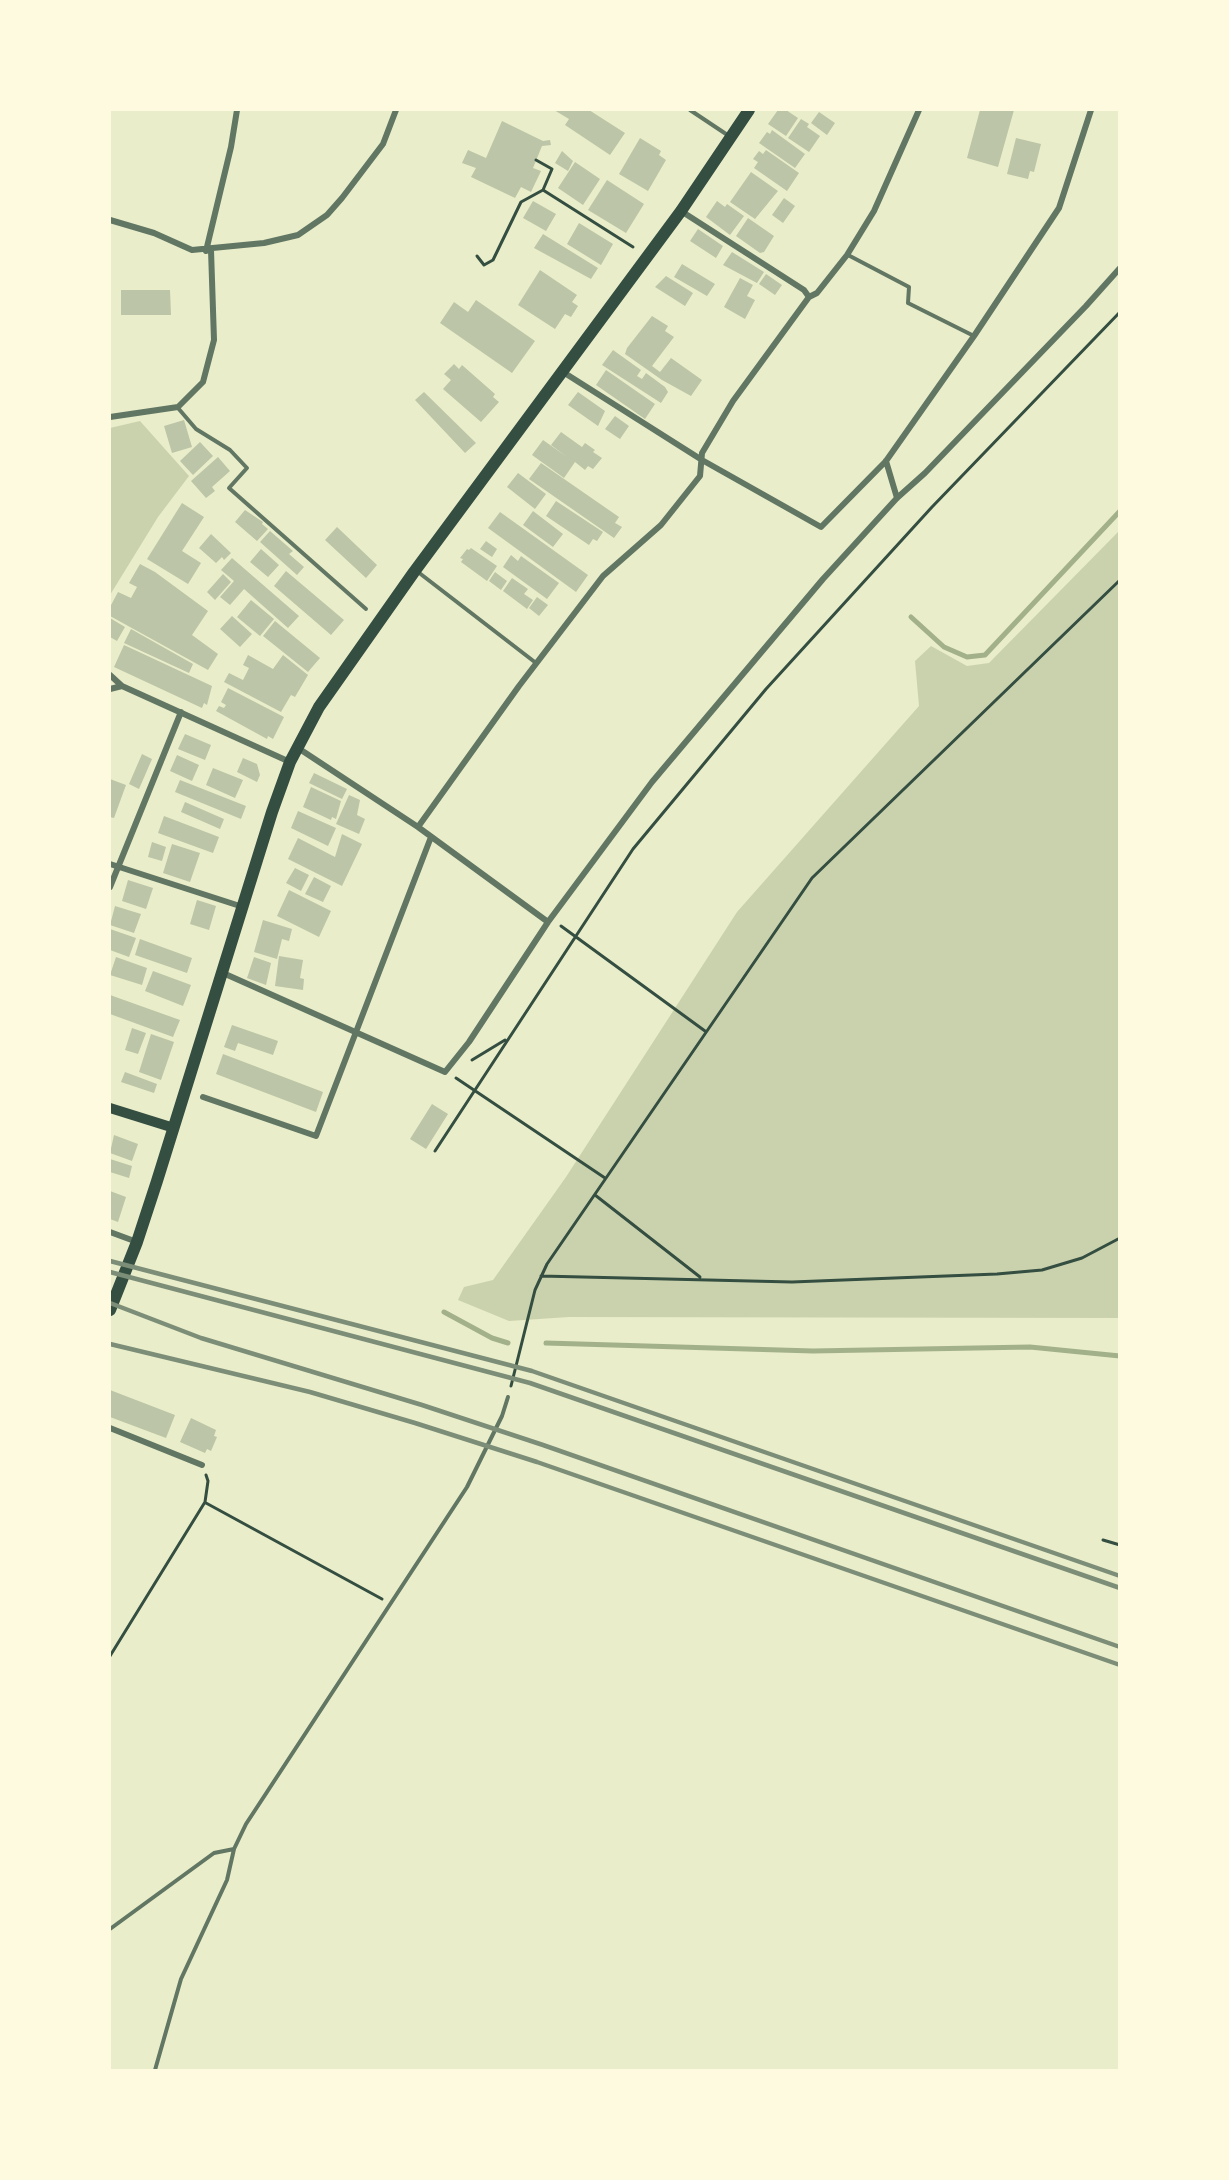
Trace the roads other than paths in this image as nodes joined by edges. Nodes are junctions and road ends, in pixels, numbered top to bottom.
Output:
1 (237, 110) edge
2 (396, 110) edge
3 (690, 110) edge
4 (749, 110) edge
5 (919, 110) edge
6 (1091, 110) edge
7 (731, 137) junction
8 (681, 211) junction
9 (110, 220) edge
10 (208, 250) junction
11 (847, 255) junction
12 (1119, 268) edge
13 (809, 297) junction
14 (974, 336) junction
15 (563, 372) junction
16 (178, 407) junction
17 (110, 417) edge
18 (702, 460) junction
19 (886, 461) junction
20 (897, 498) junction
21 (416, 570) junction
22 (366, 609) dead end
23 (536, 664) junction
24 (110, 675) edge
25 (122, 686) junction
26 (110, 689) edge
27 (181, 712) junction
28 (297, 748) junction
29 (290, 762) junction
30 (418, 827) junction
31 (431, 837) junction
32 (110, 864) edge
33 (118, 867) junction
34 (110, 886) edge
35 (243, 907) junction
36 (548, 922) junction
37 (223, 973) junction
38 (355, 1033) junction
39 (203, 1097) dead end
40 (110, 1108) edge
41 (174, 1128) junction
42 (110, 1232) edge
43 (137, 1242) junction
44 (110, 1310) edge
45 (508, 1397) road end
46 (110, 1428) edge
47 (202, 1465) dead end
48 (234, 1849) junction
49 (110, 1929) edge
50 (155, 2070) edge

1 - 10 street
2 - 10 street
3 - 7 lane
4 - 7 main road
5 - 11 street
6 - 14 street
7 - 8 main road
8 - 13 street
8 - 15 main road
9 - 10 street
10 - 16 street
11 - 13 street
11 - 14 lane
12 - 20 street
13 - 18 street
14 - 19 street
15 - 18 street
15 - 21 main road
16 - 17 street
16 - 22 lane
18 - 19 street
18 - 23 street
19 - 20 street
20 - 36 street
21 - 23 lane
21 - 28 main road
23 - 30 street
24 - 25 street
25 - 26 street
25 - 27 street
27 - 29 street
27 - 33 street
28 - 29 main road
28 - 30 street
29 - 35 main road
30 - 31 street
31 - 36 street
31 - 38 street
32 - 33 street
33 - 34 street
33 - 35 street
35 - 37 main road
36 - 38 street
37 - 38 street
37 - 41 main road
38 - 39 street
40 - 41 main road
41 - 43 main road
42 - 43 street
43 - 44 main road
45 - 48 lane
46 - 47 street
48 - 49 lane
48 - 50 lane

